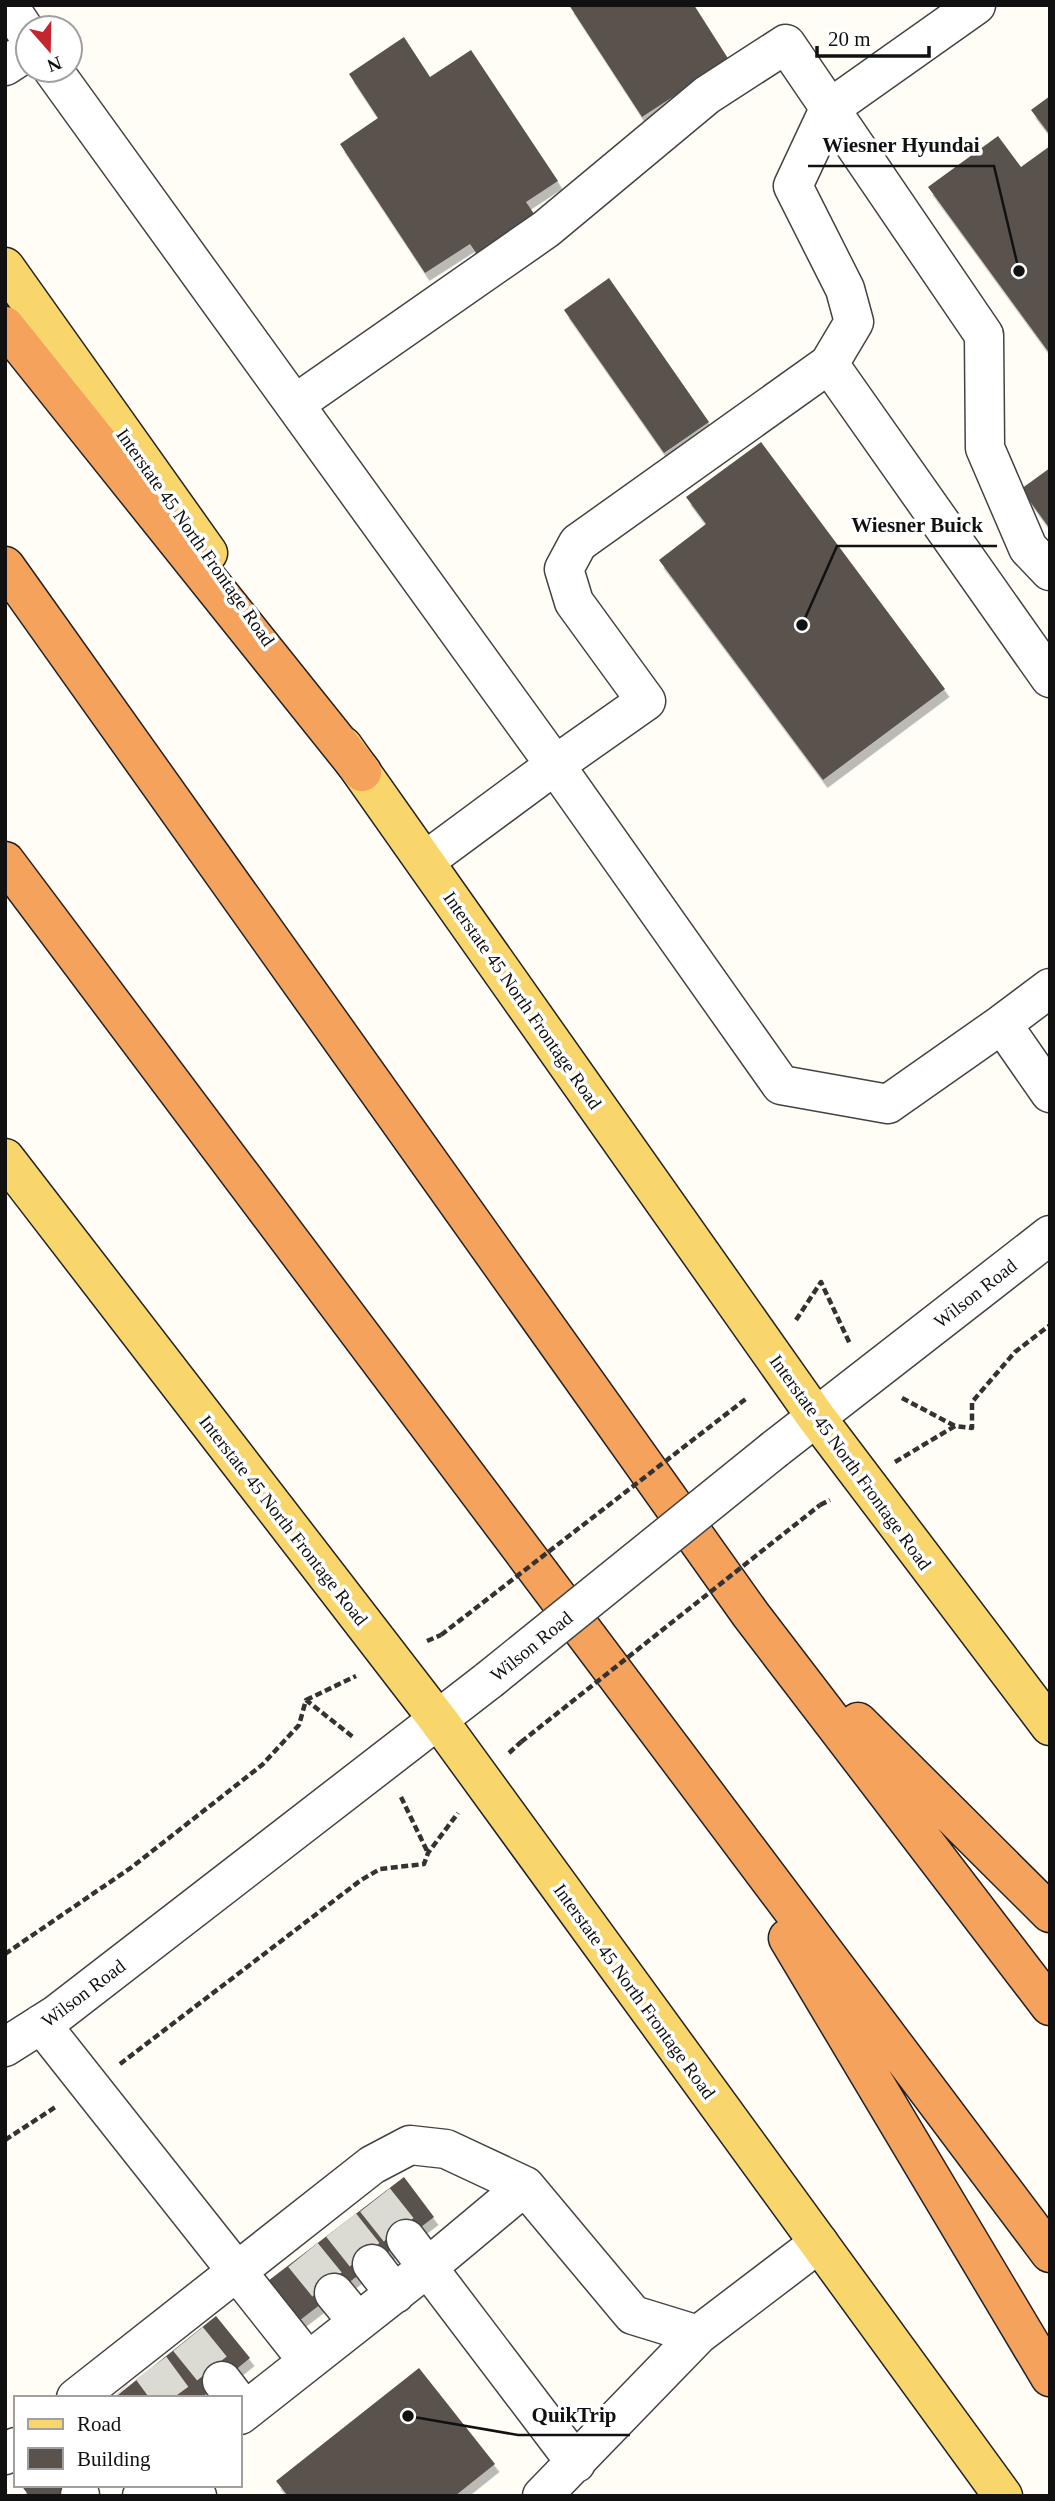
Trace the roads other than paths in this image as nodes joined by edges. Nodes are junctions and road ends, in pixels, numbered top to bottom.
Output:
1 (976, 5) edge
2 (63, 84) edge
3 (829, 109) junction
4 (5, 267) edge
5 (5, 326) edge
6 (829, 364) junction
7 (295, 404) junction
8 (5, 566) edge
9 (1050, 571) edge
10 (1050, 678) edge
11 (555, 765) junction
12 (362, 772) junction
13 (5, 860) edge
14 (425, 861) junction
15 (1050, 988) edge
16 (1002, 1024) junction
17 (1050, 1093) edge
18 (5, 1158) edge
19 (1050, 1235) edge
20 (816, 1417) junction
21 (751, 1615) junction
22 (439, 1721) junction
23 (1050, 1726) edge
24 (685, 1764) junction
25 (1050, 1913) edge
26 (1050, 2006) edge
27 (41, 2024) junction
28 (5, 2047) edge
29 (525, 2186) junction
30 (818, 2243) junction
31 (417, 2253) junction
32 (1050, 2253) edge
33 (372, 2264) tunnel mouth
34 (236, 2272) junction
35 (395, 2294) junction
36 (698, 2335) junction
37 (307, 2360) junction
38 (1050, 2377) edge
39 (97, 2391) edge
40 (242, 2398) edge
41 (576, 2463) junction
42 (542, 2496) edge
43 (1003, 2496) edge

1 - 3 street
2 - 7 street
3 - 6 street
3 - 7 street
3 - 9 street
4 - 12 main road, Interstate 45 North Frontage Road
5 - 12 highway
6 - 10 street
6 - 11 street
7 - 11 street
8 - 21 highway
11 - 14 street
11 - 16 street
12 - 14 main road, Interstate 45 North Frontage Road
13 - 24 highway
14 - 20 main road, Interstate 45 North Frontage Road
15 - 16 street
16 - 17 street
18 - 22 main road, Interstate 45 North Frontage Road
19 - 20 street, Wilson Road
20 - 22 street, Wilson Road, bridge
20 - 23 main road, Interstate 45 North Frontage Road
21 - 25 highway
21 - 26 highway
22 - 27 street, Wilson Road
22 - 30 main road, Interstate 45 North Frontage Road
24 - 32 highway
24 - 38 highway
27 - 28 street, Wilson Road
27 - 34 street
29 - 31 street
29 - 34 street
29 - 36 street
30 - 36 street
30 - 43 main road, Interstate 45 North Frontage Road
31 - 35 street
31 - 41 street
33 - 35 street
34 - 37 street
34 - 39 street
35 - 37 street
36 - 41 street
37 - 40 street
41 - 42 street

